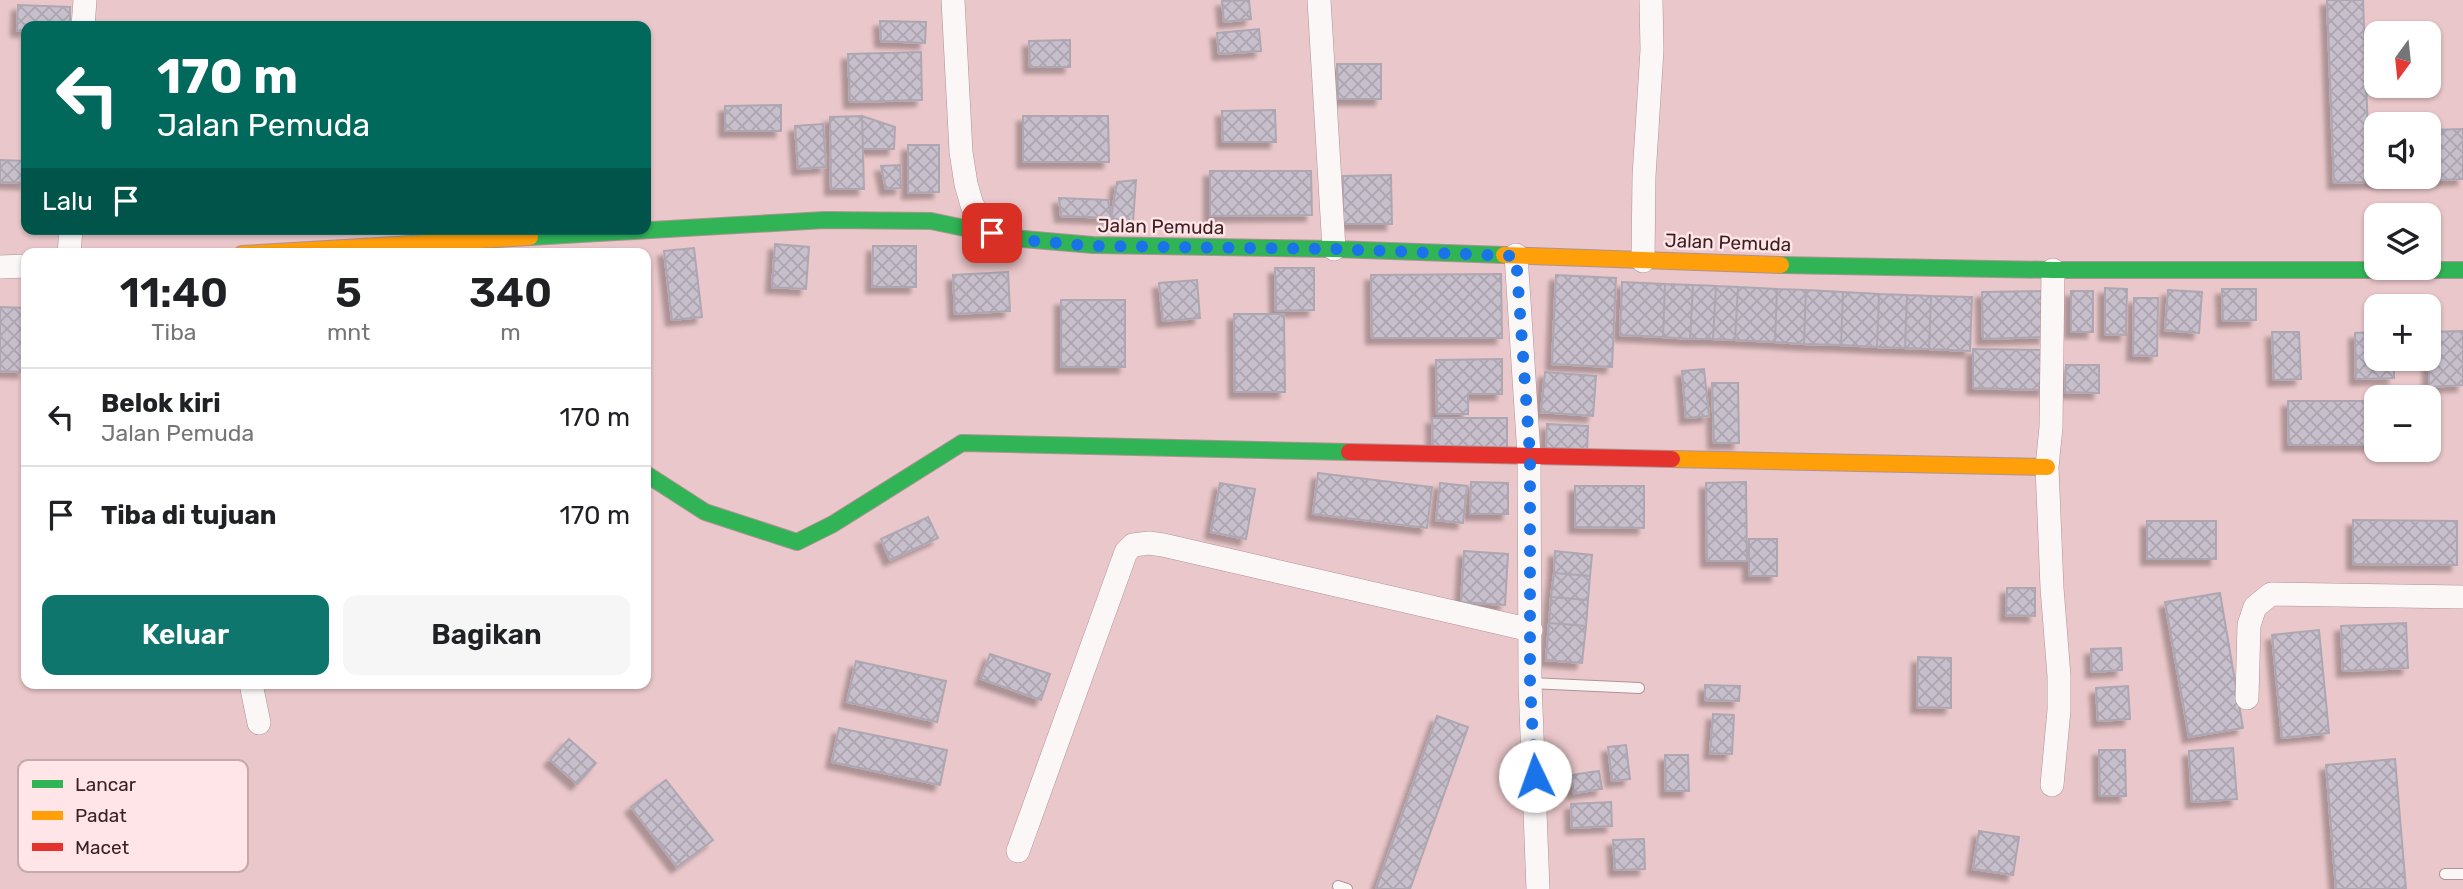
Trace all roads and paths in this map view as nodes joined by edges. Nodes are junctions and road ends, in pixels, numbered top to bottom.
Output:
1 (85, 0) edge
2 (953, 0) edge
3 (1319, 0) edge
4 (1651, 0) edge
5 (83, 21) edge
6 (992, 233) junction
7 (647, 235) edge
8 (651, 235) edge
9 (529, 245) edge
10 (433, 248) edge
11 (1334, 249) junction
12 (1516, 256) junction
13 (1643, 261) junction
14 (21, 266) edge
15 (0, 267) edge
16 (2053, 270) junction
17 (2463, 270) edge
18 (1530, 455) junction
19 (2047, 467) junction
20 (651, 477) edge
21 (2463, 597) edge
22 (1531, 630) junction
23 (1530, 683) junction
24 (1639, 688) dead end
25 (252, 689) edge
26 (2247, 698) dead end
27 (259, 723) dead end
28 (2052, 785) dead end
29 (1018, 851) dead end
30 (2445, 874) dead end
31 (2463, 874) edge
32 (1538, 889) edge

1 - 5 street
2 - 6 street
3 - 11 street
4 - 13 street
6 - 8 street, Jalan Pemuda
6 - 11 street, Jalan Pemuda
7 - 9 street, Jalan Pemuda
9 - 10 street, Jalan Pemuda
11 - 12 street, Jalan Pemuda
12 - 13 street, Jalan Pemuda
12 - 18 street
13 - 16 street, Jalan Pemuda
14 - 15 street
16 - 17 street, Jalan Pemuda
16 - 19 street
18 - 19 street
18 - 20 street
18 - 22 street
19 - 28 street
21 - 26 street
22 - 23 street
22 - 29 street
23 - 24 lane
23 - 32 street
25 - 27 street
30 - 31 lane

